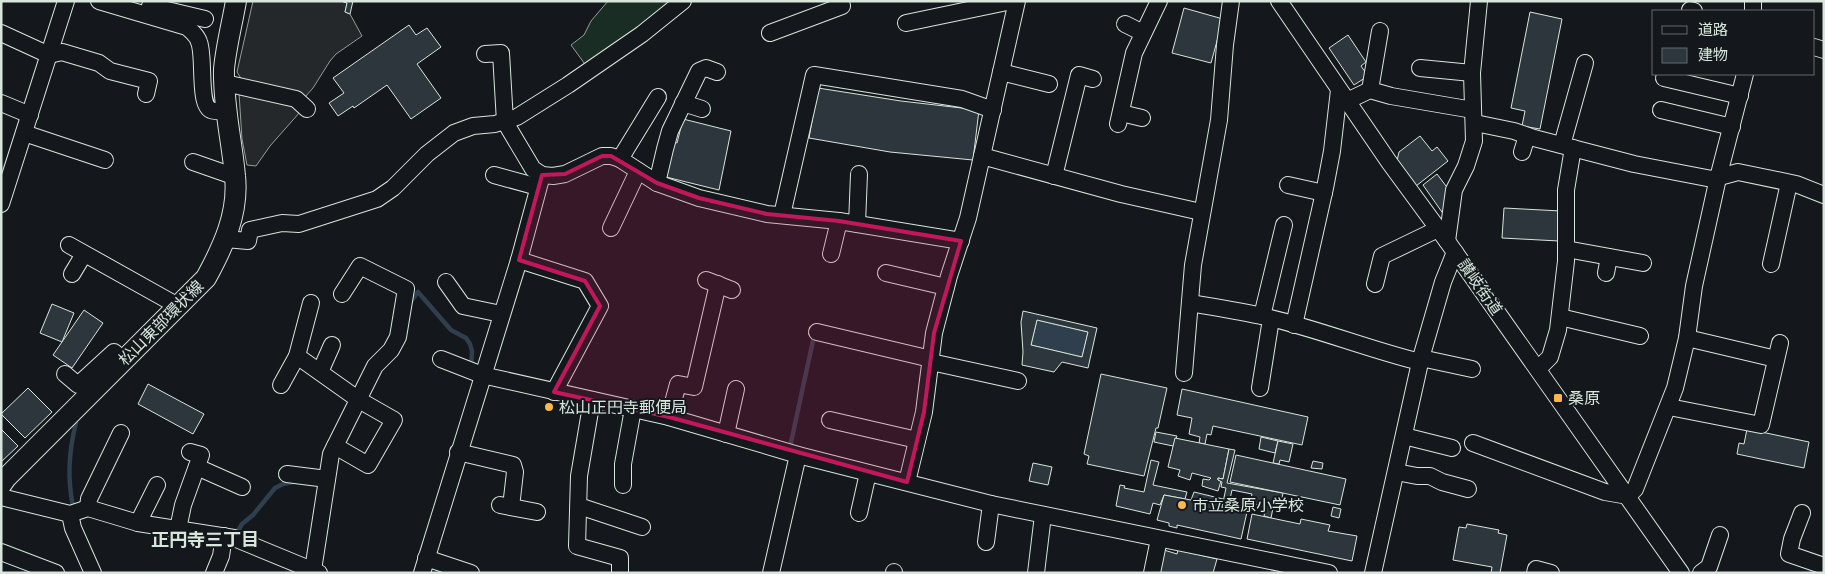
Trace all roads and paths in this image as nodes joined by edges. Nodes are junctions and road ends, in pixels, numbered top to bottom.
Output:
1 (66, 1) edge
2 (99, 1) edge
3 (236, 1) edge
4 (683, 1) edge
5 (841, 1) edge
6 (1012, 1) edge
7 (1017, 1) edge
8 (1159, 1) edge
9 (1231, 1) edge
10 (1279, 1) edge
11 (1479, 1) edge
12 (150, 8) edge
13 (204, 19) dead end
14 (906, 23) dead end
15 (1125, 24) dead end
16 (1380, 31) dead end
17 (1, 33) edge
18 (770, 33) dead end
19 (1144, 33) junction
20 (485, 54) dead end
21 (49, 55) junction
22 (1585, 63) dead end
23 (1420, 68) dead end
24 (717, 72) dead end
25 (1001, 72) junction
26 (1472, 73) junction
27 (1745, 75) edge
28 (1664, 78) dead end
29 (1093, 79) dead end
30 (225, 83) junction
31 (1049, 84) dead end
32 (1370, 90) junction
33 (146, 94) dead end
34 (1343, 95) junction
35 (1740, 96) junction
36 (658, 97) dead end
37 (1, 103) edge
38 (683, 103) junction
39 (307, 108) dead end
40 (702, 108) dead end
41 (993, 110) junction
42 (1661, 110) dead end
43 (227, 111) junction
44 (30, 115) junction
45 (1474, 116) junction
46 (1142, 118) dead end
47 (505, 122) junction
48 (1732, 127) junction
49 (24, 133) junction
50 (1527, 136) junction
51 (1567, 147) junction
52 (1522, 152) dead end
53 (982, 156) junction
54 (620, 159) junction
55 (105, 160) dead end
56 (193, 162) dead end
57 (638, 171) junction
58 (859, 174) dead end
59 (494, 175) dead end
60 (1054, 176) junction
61 (236, 177) junction
62 (5, 178) edge
63 (1718, 178) junction
64 (540, 181) junction
65 (657, 183) junction
66 (1789, 183) junction
67 (1288, 185) dead end
68 (1324, 193) junction
69 (1824, 196) edge
70 (1, 204) edge
71 (1201, 212) junction
72 (782, 215) junction
73 (840, 220) junction
74 (857, 224) junction
75 (1284, 225) dead end
76 (611, 228) dead end
77 (226, 238) junction
78 (961, 241) junction
79 (1447, 241) junction
80 (69, 245) dead end
81 (1566, 249) junction
82 (84, 254) junction
83 (831, 254) dead end
84 (519, 260) junction
85 (1643, 263) dead end
86 (1771, 264) dead end
87 (886, 273) dead end
88 (72, 274) dead end
89 (446, 282) dead end
90 (1375, 284) dead end
91 (719, 285) dead end
92 (946, 287) junction
93 (342, 294) dead end
94 (311, 303) dead end
95 (1190, 303) junction
96 (178, 306) junction
97 (502, 314) junction
98 (1560, 316) junction
99 (1267, 317) junction
100 (1294, 325) junction
101 (817, 332) dead end
102 (1640, 336) dead end
103 (1688, 338) junction
104 (1780, 343) dead end
105 (332, 346) dead end
106 (297, 356) junction
107 (441, 359) dead end
108 (1776, 359) junction
109 (123, 360) junction
110 (1421, 360) junction
111 (931, 361) junction
112 (1472, 369) dead end
113 (1538, 369) junction
114 (320, 372) junction
115 (1184, 373) dead end
116 (65, 374) dead end
117 (482, 375) junction
118 (1018, 382) dead end
119 (281, 385) dead end
120 (1260, 388) dead end
121 (736, 389) dead end
122 (554, 392) junction
123 (359, 400) junction
124 (592, 400) junction
125 (1669, 407) junction
126 (633, 409) junction
127 (669, 418) junction
128 (830, 420) dead end
129 (121, 433) dead end
130 (726, 434) junction
131 (1404, 436) junction
132 (917, 440) junction
133 (1473, 444) dead end
134 (335, 446) junction
135 (1452, 448) dead end
136 (190, 452) dead end
137 (458, 452) junction
138 (798, 455) junction
139 (197, 467) junction
140 (1396, 472) junction
141 (868, 473) junction
142 (287, 474) dead end
143 (327, 479) junction
144 (907, 482) junction
145 (1, 485) edge
146 (157, 485) dead end
147 (623, 485) dead end
148 (242, 487) dead end
149 (1468, 489) dead end
150 (1, 496) edge
151 (1628, 496) junction
152 (991, 504) junction
153 (579, 506) junction
154 (88, 508) junction
155 (538, 512) dead end
156 (859, 512) dead end
157 (1802, 513) dead end
158 (70, 514) junction
159 (1043, 515) junction
160 (635, 520) dead end
161 (138, 523) junction
162 (178, 529) junction
163 (1720, 535) dead end
164 (224, 536) junction
165 (1159, 539) junction
166 (986, 542) dead end
167 (1, 552) edge
168 (424, 565) edge
169 (1256, 566) edge
170 (1824, 566) edge
171 (316, 572) edge
172 (56, 573) edge
173 (93, 573) edge
174 (214, 573) edge
175 (471, 573) edge
176 (620, 573) edge
177 (771, 573) edge
178 (1036, 573) edge
179 (1152, 573) edge
180 (1329, 573) edge
181 (1373, 573) edge
182 (1535, 573) edge
183 (1551, 573) edge
184 (1681, 573) edge
185 (1701, 573) edge

1 - 21 street
2 - 12 street
3 - 30 main road, 松山東部環状線
4 - 47 street
5 - 18 street
6 - 14 street
7 - 25 street
8 - 19 street
9 - 71 street
10 - 34 street, 讃岐街道
11 - 26 street
12 - 13 street
12 - 43 street
15 - 19 street
16 - 32 street
17 - 21 street
19 - 46 street
20 - 47 street
21 - 33 street
21 - 44 street
22 - 51 street
23 - 26 street
24 - 38 street
25 - 31 street
25 - 41 street
26 - 45 street
27 - 35 street
28 - 35 street
29 - 60 street
30 - 39 street
30 - 43 main road, 松山東部環状線
32 - 34 street
32 - 45 street
34 - 68 street
34 - 79 street, 讃岐街道
35 - 48 street
36 - 54 street
37 - 44 street
38 - 40 street
38 - 65 street
41 - 53 street
41 - 72 street
42 - 48 street
43 - 61 main road, 松山東部環状線
44 - 49 street
45 - 50 street
45 - 79 street
47 - 64 street
47 - 77 street
48 - 63 street
49 - 55 street
49 - 62 street
50 - 51 street
50 - 52 street
51 - 63 street
51 - 81 street
53 - 60 street
53 - 78 street
54 - 57 street
54 - 64 street
56 - 61 street
57 - 65 street
57 - 76 street
58 - 74 street
59 - 64 street
60 - 71 street
61 - 77 main road, 松山東部環状線
62 - 70 street
63 - 66 street
63 - 103 street
64 - 84 street
65 - 72 street
66 - 69 street
66 - 86 street
67 - 68 street
68 - 100 street
71 - 95 street
72 - 73 street
73 - 74 street
73 - 83 street
74 - 78 street
75 - 99 street
77 - 96 main road, 松山東部環状線
78 - 92 street
79 - 90 street
79 - 110 street
79 - 113 street, 讃岐街道
80 - 82 street
81 - 85 street
81 - 98 street
82 - 88 street
82 - 96 street
84 - 97 street
84 - 122 street
87 - 92 street
89 - 97 street
91 - 127 street
92 - 111 street
93 - 123 street
94 - 106 street
95 - 99 street
95 - 115 street
96 - 109 main road, 松山東部環状線
97 - 117 street
98 - 102 street
98 - 113 street
99 - 100 street
99 - 120 street
100 - 110 street
101 - 111 street
103 - 108 street
103 - 125 street
104 - 108 street
105 - 114 street
106 - 114 street
106 - 119 street
107 - 117 street
108 - 125 street
109 - 116 street
109 - 145 main road, 松山東部環状線
110 - 112 street
110 - 131 street
111 - 118 street
111 - 132 street
113 - 151 street, 讃岐街道
114 - 123 street
117 - 122 street
117 - 137 street
121 - 130 street
122 - 124 street
123 - 134 street
123 - 134 street
124 - 126 street
124 - 153 street
125 - 151 street
126 - 127 street
126 - 147 street
127 - 130 street
128 - 132 street
129 - 154 street
130 - 138 street
131 - 135 street
131 - 140 street
132 - 144 street
133 - 151 street
134 - 143 street
136 - 139 street
137 - 155 street
137 - 168 street
138 - 141 street
138 - 177 street
139 - 148 street
139 - 162 street
140 - 149 street
140 - 181 street
141 - 144 street
141 - 156 street
142 - 143 street
143 - 171 street
144 - 152 street
146 - 161 street
150 - 158 street
151 - 184 street, 讃岐街道
152 - 159 street
152 - 166 street
153 - 160 street
153 - 176 street
154 - 158 street
154 - 161 street
157 - 170 street
158 - 173 street
159 - 165 street
159 - 178 street
161 - 162 street
162 - 164 street
163 - 185 street
164 - 171 street
164 - 174 street
165 - 169 street
165 - 179 street
167 - 172 street
168 - 175 street
169 - 180 street
182 - 183 street

